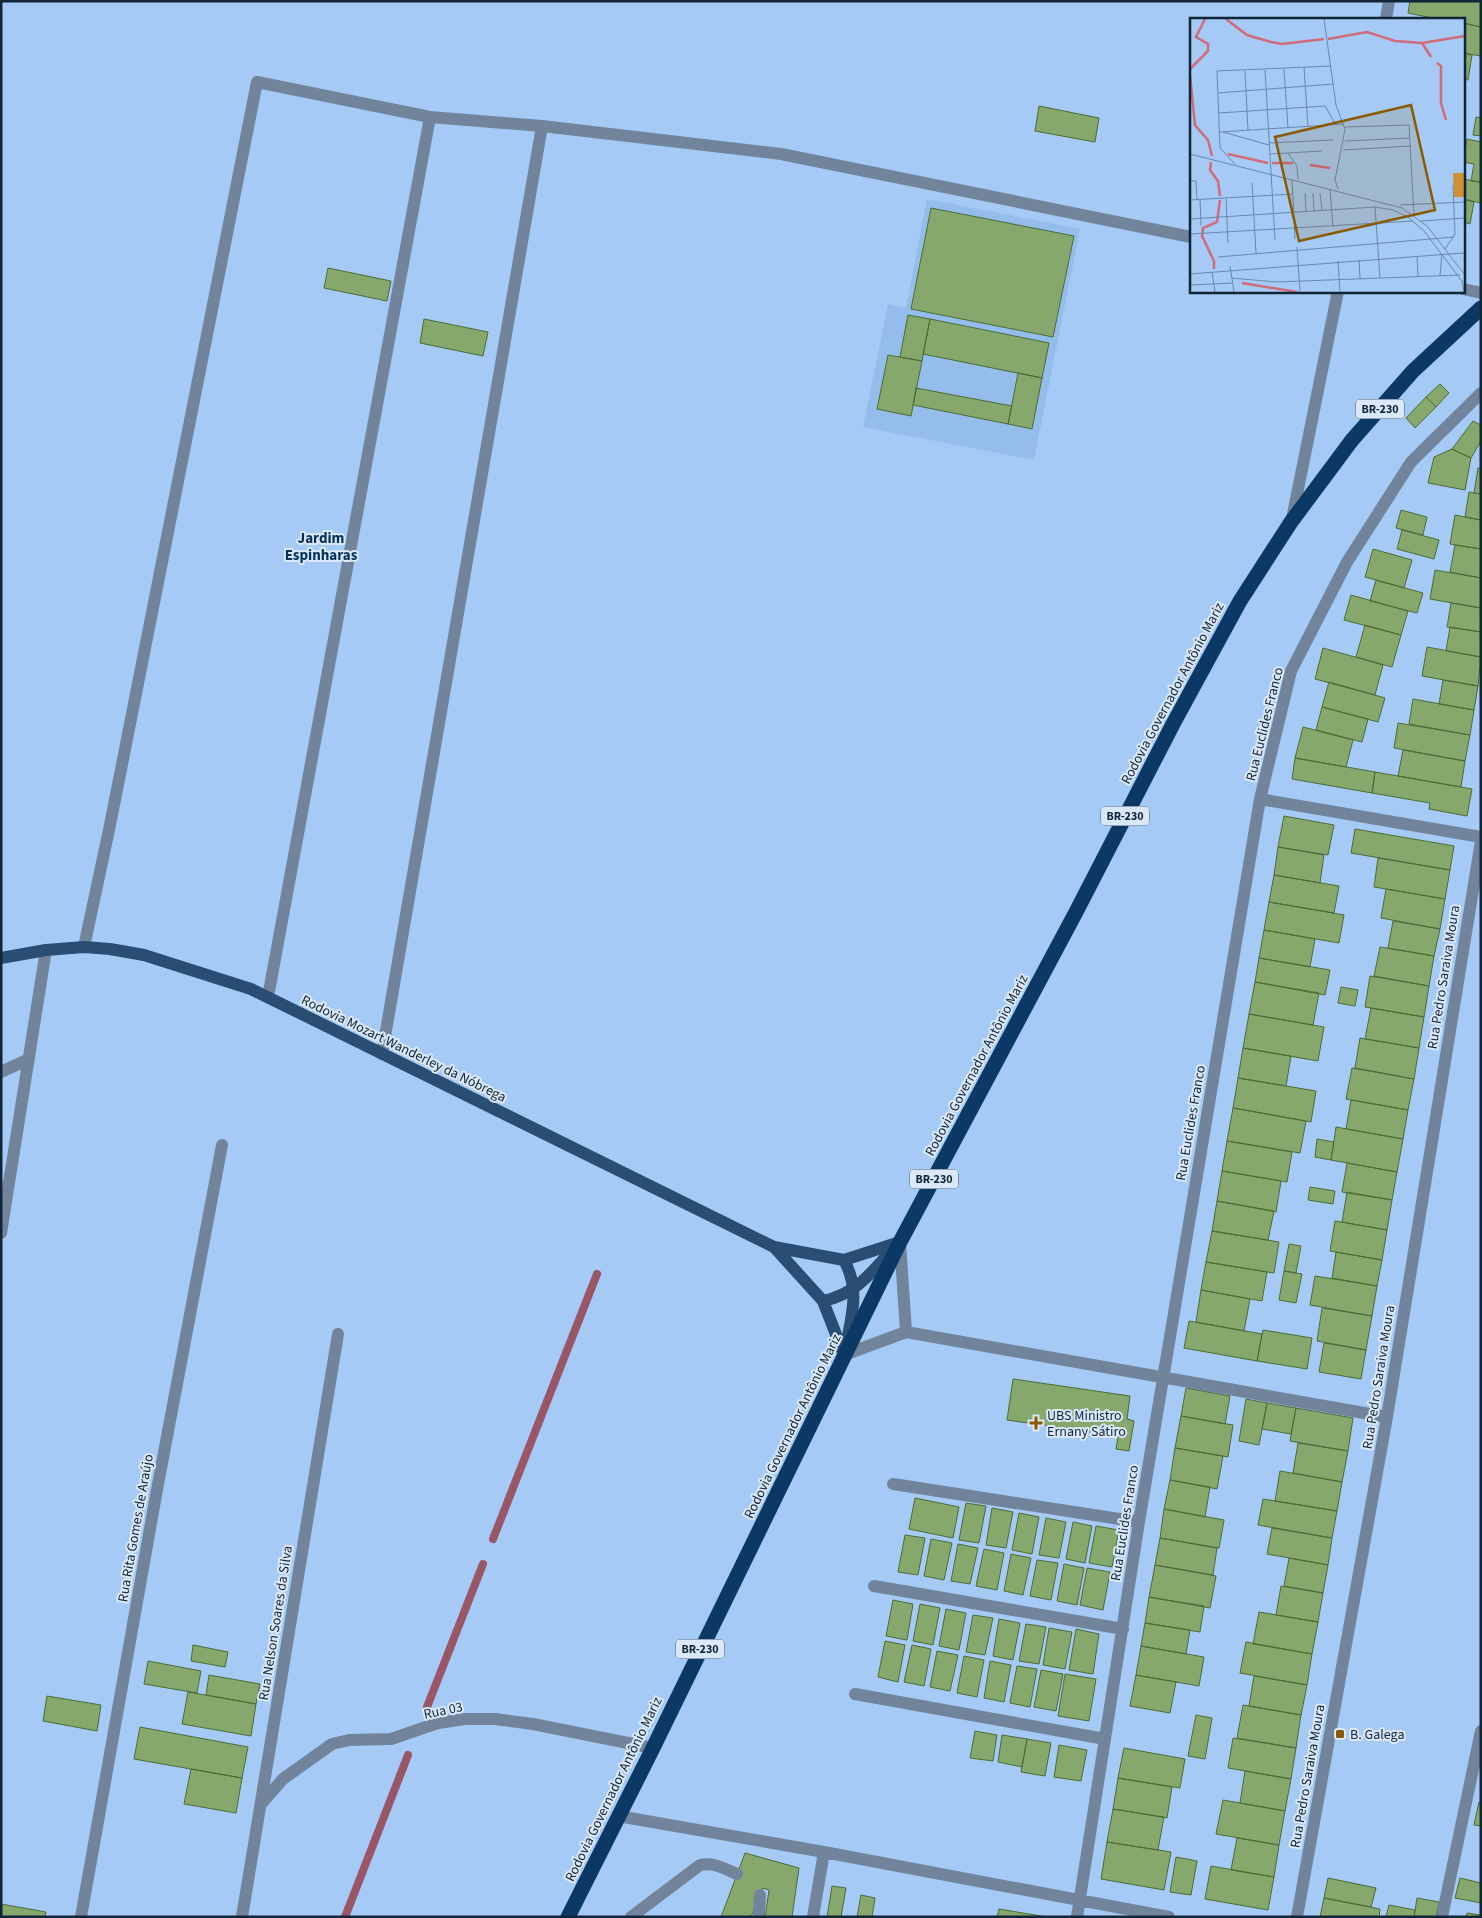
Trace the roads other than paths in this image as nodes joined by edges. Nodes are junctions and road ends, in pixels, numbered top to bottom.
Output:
1 (1389, 1) edge
2 (1386, 18) edge
3 (430, 117) junction
4 (542, 126) junction
5 (1190, 237) edge
6 (1464, 289) edge
7 (1338, 292) edge
8 (1481, 292) edge
9 (1481, 308) edge
10 (1481, 393) edge
11 (1292, 522) junction
12 (1260, 799) junction
13 (1481, 839) edge
14 (84, 947) junction
15 (46, 950) junction
16 (1, 958) edge
17 (268, 996) junction
18 (382, 1054) junction
19 (29, 1059) junction
20 (1, 1072) edge
21 (222, 1145) dead end
22 (1, 1233) edge
23 (900, 1242) junction
24 (774, 1247) junction
25 (844, 1260) junction
26 (853, 1289) junction
27 (822, 1301) junction
28 (906, 1332) junction
29 (338, 1334) dead end
30 (844, 1356) junction
31 (1163, 1378) junction
32 (1387, 1417) junction
33 (893, 1484) dead end
34 (1139, 1522) junction
35 (874, 1586) dead end
36 (1123, 1629) junction
37 (855, 1694) dead end
38 (1481, 1731) edge
39 (1105, 1739) junction
40 (653, 1748) junction
41 (260, 1804) junction
42 (618, 1816) junction
43 (824, 1852) junction
44 (737, 1874) dead end
45 (760, 1895) dead end
46 (1080, 1899) junction
47 (81, 1917) edge
48 (242, 1917) edge
49 (568, 1917) edge
50 (631, 1917) edge
51 (759, 1917) edge
52 (813, 1917) edge
53 (1077, 1917) edge
54 (1169, 1917) edge
55 (1298, 1917) edge
56 (1442, 1917) edge

1 - 2 street
3 - 4 street
3 - 14 street
3 - 17 street
4 - 5 street
4 - 18 street
6 - 8 street
7 - 11 street
9 - 11 highway, Rodovia Governador Antônio Mariz / BR-230
10 - 12 street, Rua Euclides Franco
11 - 23 highway, Rodovia Governador Antônio Mariz / BR-230
12 - 13 street
12 - 31 street, Rua Euclides Franco
13 - 32 street, Rua Pedro Saraiva Moura
14 - 15 main road, Rodovia Mozart Wanderley da Nóbrega
14 - 17 main road, Rodovia Mozart Wanderley da Nóbrega
15 - 16 main road, Rodovia Mozart Wanderley da Nóbrega
15 - 19 street
17 - 18 main road, Rodovia Mozart Wanderley da Nóbrega
18 - 24 main road, Rodovia Mozart Wanderley da Nóbrega
19 - 20 street
19 - 22 street
21 - 47 street, Rua Rita Gomes de Araújo
23 - 25 main road, Rodovia Mozart Wanderley da Nóbrega
23 - 26 main road
23 - 28 street
23 - 30 highway, Rodovia Governador Antônio Mariz / BR-230
24 - 25 main road, Rodovia Mozart Wanderley da Nóbrega
24 - 27 main road, Rodovia Mozart Wanderley da Nóbrega
25 - 26 main road
26 - 27 main road
26 - 30 main road
27 - 30 main road, Rodovia Mozart Wanderley da Nóbrega
28 - 30 street
28 - 31 street
29 - 41 street, Rua Nelson Soares da Silva
30 - 40 highway, Rodovia Governador Antônio Mariz / BR-230
31 - 32 street
31 - 34 street, Rua Euclides Franco
32 - 55 street, Rua Pedro Saraiva Moura
33 - 34 street
34 - 36 street, Rua Euclides Franco
35 - 36 street
36 - 39 street, Rua Euclides Franco
37 - 39 street
38 - 56 street
39 - 46 street, Rua Euclides Franco
40 - 41 street, Rua 03
40 - 42 highway, Rodovia Governador Antônio Mariz / BR-230
41 - 48 street, Rua Nelson Soares da Silva
42 - 43 street
42 - 49 highway, Rodovia Governador Antônio Mariz / BR-230
43 - 46 street
43 - 52 street
44 - 50 street
45 - 51 street
46 - 53 street, Rua Euclides Franco
46 - 54 street

